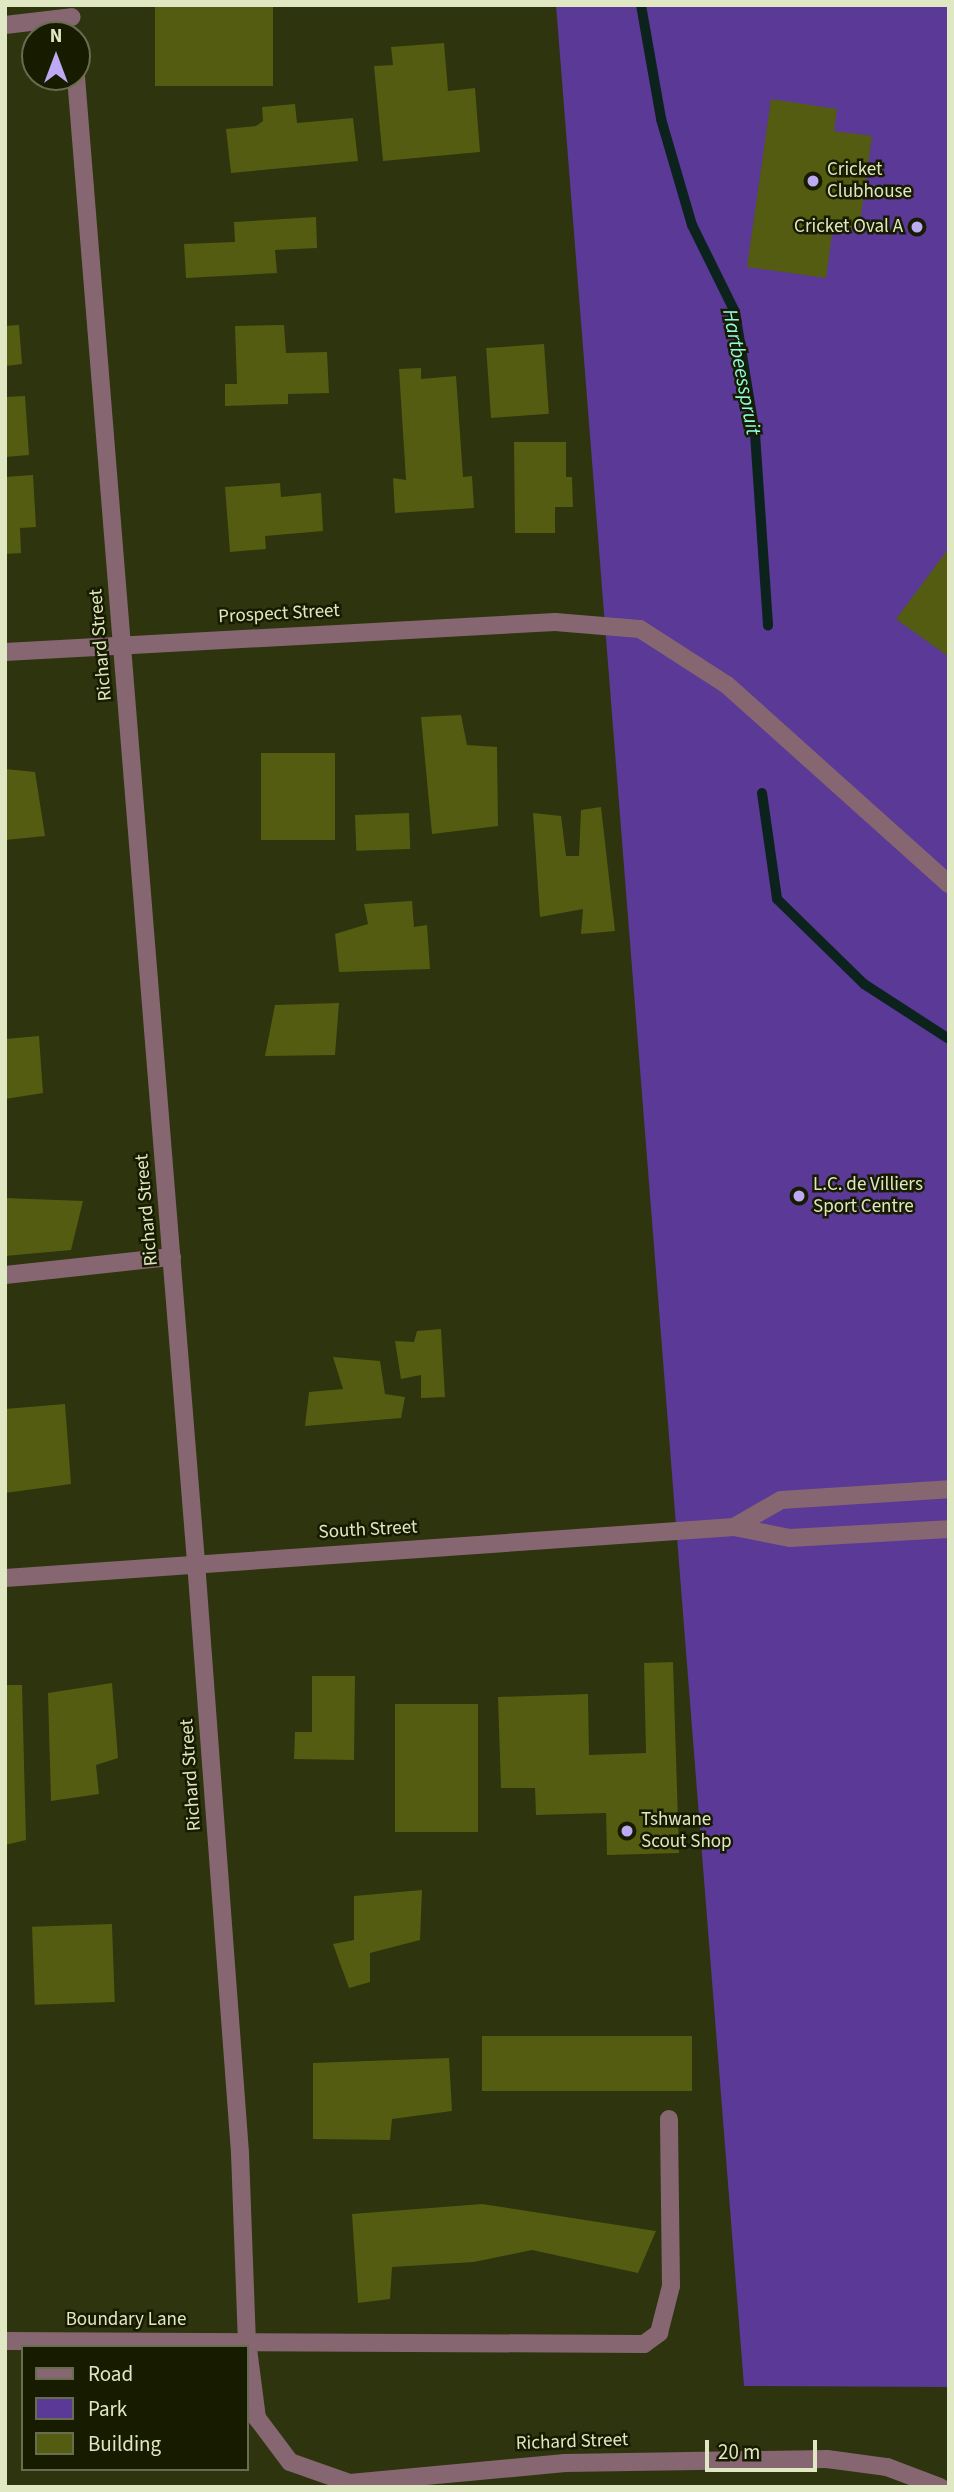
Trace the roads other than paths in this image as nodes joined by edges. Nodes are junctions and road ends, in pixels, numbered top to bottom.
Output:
1 (71, 11) edge
2 (5, 25) edge
3 (77, 91) edge
4 (122, 643) junction
5 (5, 652) edge
6 (949, 884) edge
7 (172, 1257) junction
8 (5, 1275) edge
9 (949, 1489) edge
10 (734, 1527) junction
11 (949, 1529) edge
12 (196, 1562) junction
13 (5, 1578) edge
14 (669, 2119) dead end
15 (5, 2341) edge
16 (247, 2341) junction
17 (247, 2345) edge
18 (248, 2354) edge
19 (940, 2487) edge

1 - 2 street
3 - 4 street, Richard Street
4 - 5 street, Prospect Street
4 - 6 street, Prospect Street
4 - 7 street, Richard Street
7 - 8 street
7 - 12 street, Richard Street
9 - 10 street, South Street
10 - 11 street, South Street
10 - 12 street, South Street
12 - 13 street, South Street
12 - 16 street, Richard Street
14 - 16 street, Boundary Lane
15 - 16 street, Boundary Lane
16 - 17 street, Richard Street
18 - 19 street, Richard Street

